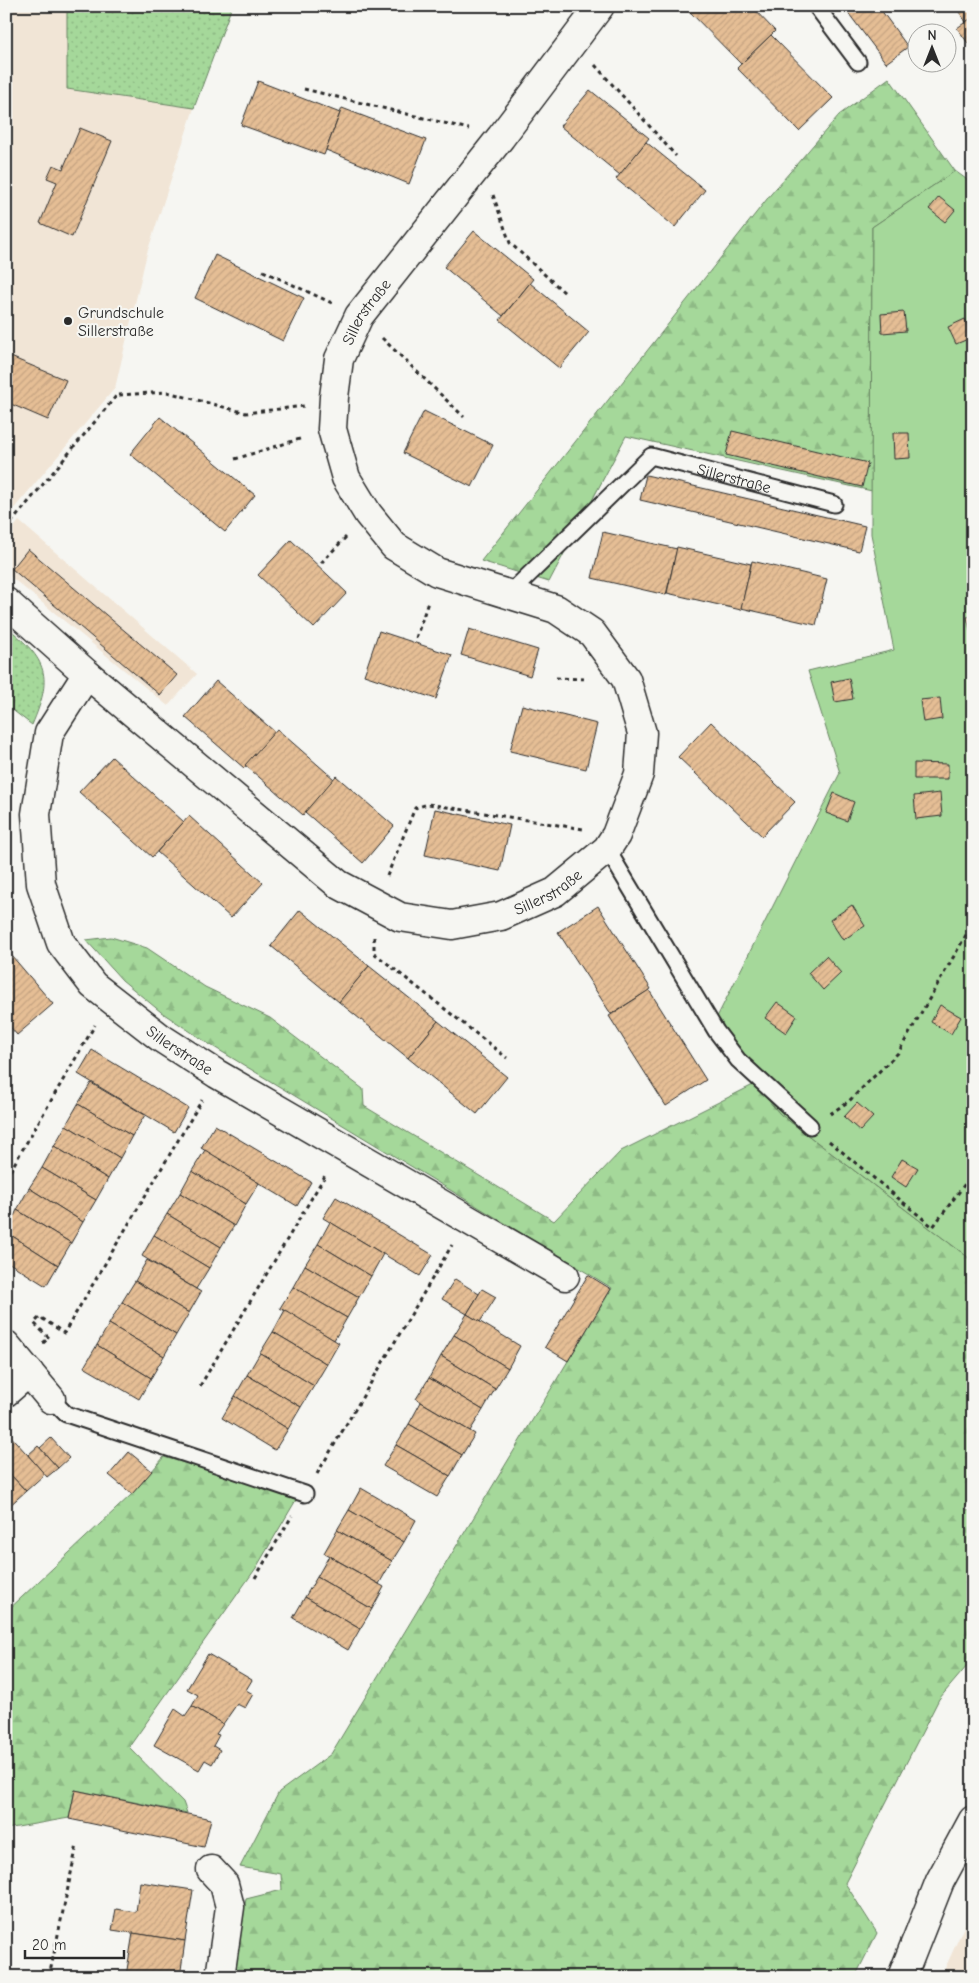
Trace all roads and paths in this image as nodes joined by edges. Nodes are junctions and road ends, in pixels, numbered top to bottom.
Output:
1 (600, 6) edge
2 (816, 6) edge
3 (575, 42) junction
4 (858, 62) dead end
5 (304, 89) dead end
6 (501, 137) junction
7 (676, 156) dead end
8 (482, 162) junction
9 (566, 294) dead end
10 (334, 397) junction
11 (332, 429) junction
12 (235, 459) dead end
13 (834, 504) dead end
14 (368, 514) junction
15 (6, 528) edge
16 (322, 563) dead end
17 (438, 572) junction
18 (509, 594) junction
19 (6, 602) edge
20 (416, 638) dead end
21 (87, 674) junction
22 (607, 849) junction
23 (973, 923) edge
24 (82, 1047) dead end
25 (810, 1126) junction
26 (184, 1131) dead end
27 (342, 1147) junction
28 (973, 1172) edge
29 (6, 1178) edge
30 (467, 1221) junction
31 (565, 1276) dead end
32 (45, 1341) dead end
33 (6, 1345) edge
34 (29, 1372) junction
35 (200, 1386) dead end
36 (6, 1392) edge
37 (50, 1399) joint
38 (321, 1468) dead end
39 (305, 1494) dead end
40 (287, 1524) dead end
41 (255, 1578) dead end
42 (973, 1820) edge
43 (77, 1845) dead end
44 (211, 1870) dead end
45 (49, 1977) edge
46 (220, 1977) edge
47 (902, 1977) edge

1 - 3 street, Sillerstraße
2 - 4 lane
3 - 6 street, Sillerstraße
3 - 7 path
5 - 6 path
6 - 8 street, Sillerstraße
8 - 9 path
8 - 10 street, Sillerstraße
10 - 11 street, Sillerstraße
10 - 15 path
11 - 12 path
11 - 14 street, Sillerstraße
13 - 18 lane, Sillerstraße
14 - 16 path
14 - 17 street, Sillerstraße
17 - 18 street, Sillerstraße
17 - 20 path
18 - 22 street, Sillerstraße
19 - 21 street, Sillerstraße
21 - 22 street, Sillerstraße
21 - 27 street, Sillerstraße
22 - 25 lane
23 - 25 path
24 - 29 path
25 - 28 path
26 - 32 path
27 - 30 street, Sillerstraße
27 - 35 path
30 - 31 street, Sillerstraße
30 - 38 path
33 - 34 street
34 - 36 street
34 - 37 street
37 - 39 lane
40 - 41 path
42 - 47 street
43 - 45 path
44 - 46 street

